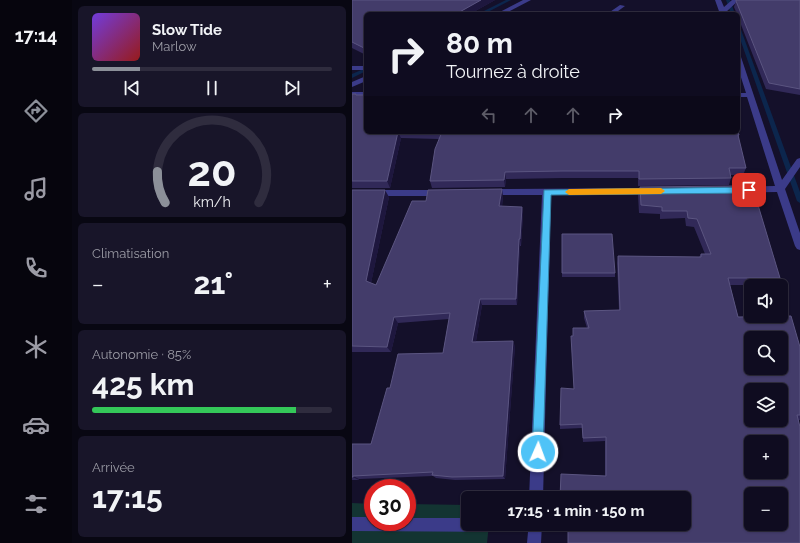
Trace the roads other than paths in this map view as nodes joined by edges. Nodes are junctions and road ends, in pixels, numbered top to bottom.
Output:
1 (528, 0) edge
2 (718, 0) edge
3 (736, 0) edge
4 (622, 6) dead end
5 (503, 12) edge
6 (613, 12) edge
7 (723, 12) edge
8 (724, 12) edge
9 (740, 63) edge
10 (352, 68) edge
11 (364, 68) edge
12 (364, 79) edge
13 (352, 85) edge
14 (352, 94) edge
15 (364, 94) edge
16 (740, 95) edge
17 (751, 95) junction
18 (800, 161) edge
19 (780, 189) junction
20 (710, 190) edge
21 (664, 191) edge
22 (446, 192) edge
23 (477, 192) edge
24 (547, 192) junction
25 (352, 193) edge
26 (800, 246) edge
27 (536, 491) edge
28 (352, 524) edge
29 (461, 525) edge
30 (535, 531) edge
31 (534, 543) edge

1 - 5 street
2 - 7 street
3 - 8 street
4 - 6 street
9 - 17 street
10 - 11 street
12 - 13 street
14 - 15 street
16 - 17 street
17 - 19 street
18 - 19 street
19 - 20 street
19 - 26 street
21 - 24 street
22 - 25 street
23 - 24 street
24 - 27 street
28 - 29 street
30 - 31 street

